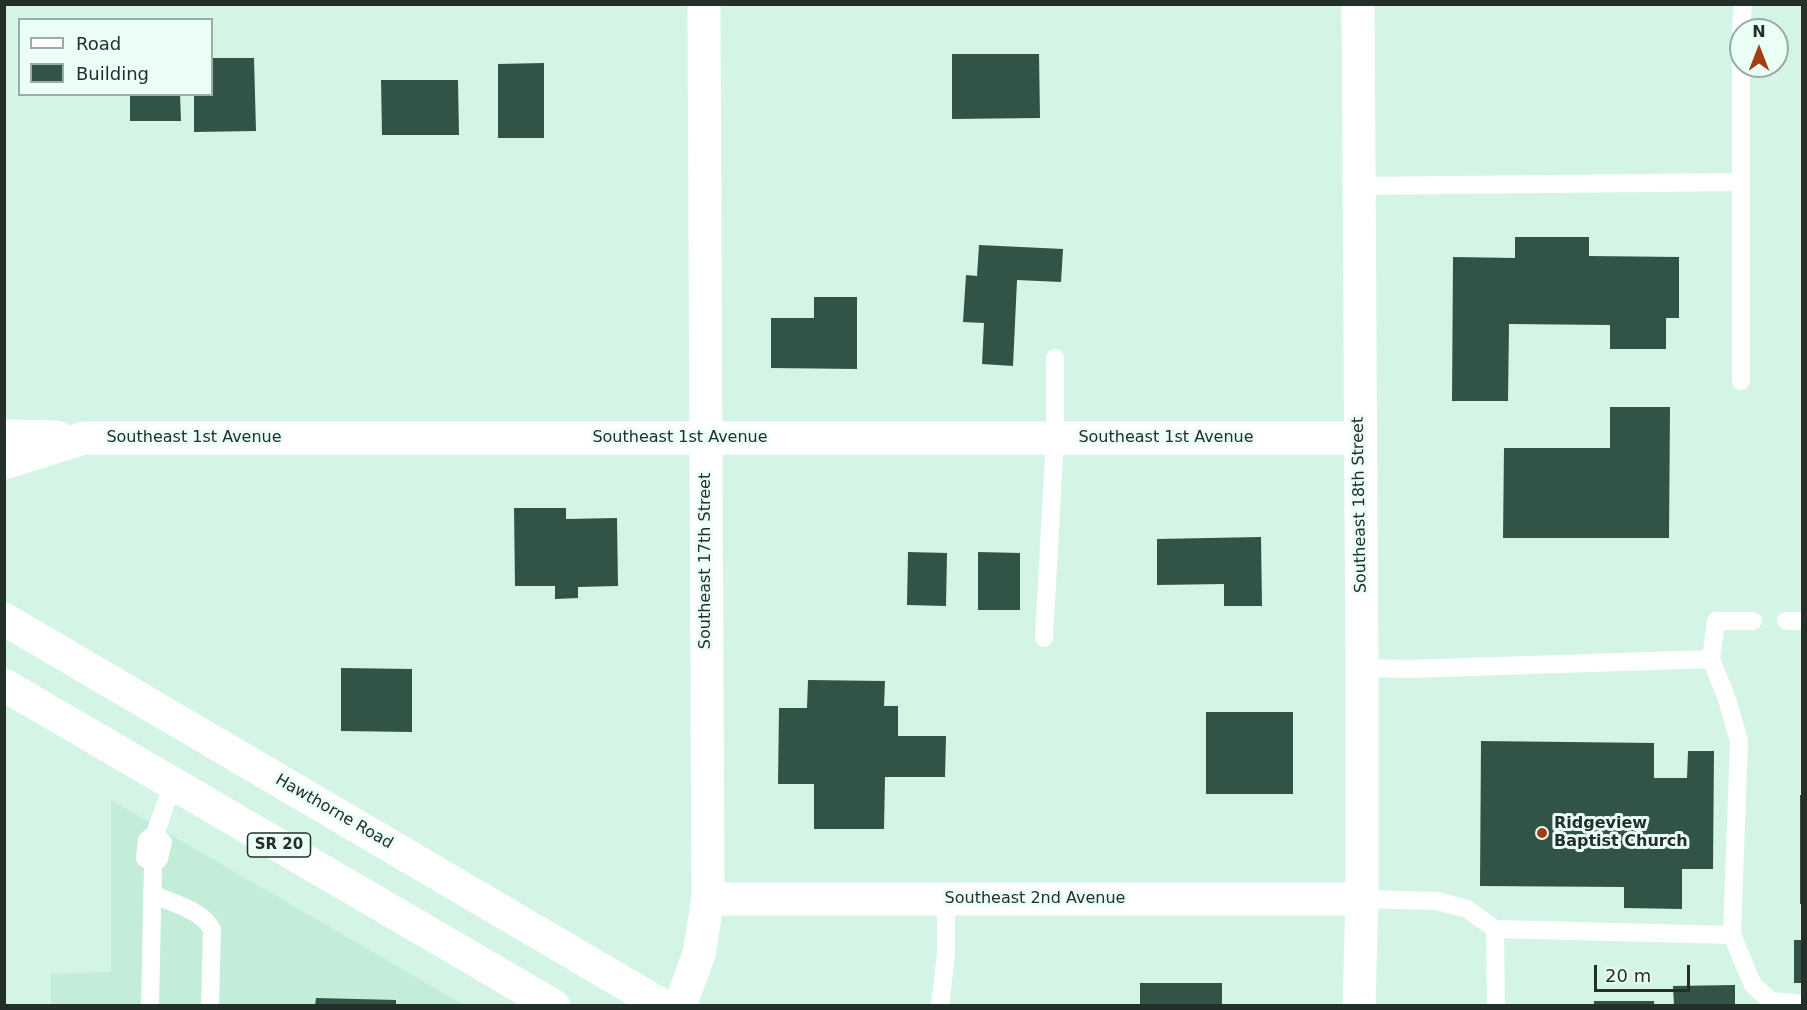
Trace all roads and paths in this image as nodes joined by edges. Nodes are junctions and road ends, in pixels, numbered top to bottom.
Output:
1 (704, 4) edge
2 (1358, 4) edge
3 (1741, 78) edge
4 (1741, 182) junction
5 (1358, 186) junction
6 (1055, 358) dead end
7 (1741, 381) dead end
8 (4, 436) edge
9 (84, 438) junction
10 (1055, 438) junction
11 (1359, 438) junction
12 (706, 439) junction
13 (4, 463) edge
14 (4, 619) edge
15 (1753, 621) dead end
16 (1044, 638) dead end
17 (1712, 659) junction
18 (1362, 668) junction
19 (4, 685) edge
20 (173, 783) junction
21 (152, 894) junction
22 (708, 899) junction
23 (946, 899) junction
24 (1362, 899) junction
25 (1495, 929) junction
26 (1732, 934) junction
27 (1803, 1004) edge
28 (150, 1005) edge
29 (210, 1005) edge
30 (554, 1005) edge
31 (663, 1005) edge
32 (680, 1005) edge
33 (940, 1005) edge
34 (1359, 1005) edge
35 (1496, 1005) edge

1 - 12 main road, Southeast 17th Street
2 - 5 main road, Southeast 18th Street
3 - 4 lane
4 - 5 lane
4 - 7 lane
5 - 11 main road, Southeast 18th Street
6 - 10 lane
8 - 9 main road
9 - 12 main road, Southeast 1st Avenue
9 - 13 main road, Southeast 1st Avenue
10 - 11 main road, Southeast 1st Avenue
10 - 12 main road, Southeast 1st Avenue
10 - 16 lane
11 - 18 main road, Southeast 18th Street
12 - 22 main road, Southeast 17th Street
14 - 31 main road, Hawthorne Road
15 - 17 lane
17 - 18 lane
17 - 26 lane
18 - 24 main road, Southeast 18th Street
19 - 20 main road, SR 20
20 - 21 lane
20 - 30 main road, SR 20
21 - 28 lane
21 - 29 lane
22 - 23 main road, Southeast 2nd Avenue
22 - 32 main road, Southeast 17th Street
23 - 24 main road, Southeast 2nd Avenue
23 - 33 lane
24 - 25 lane
24 - 34 main road, Southeast 18th Street
25 - 26 lane
25 - 35 lane
26 - 27 lane

